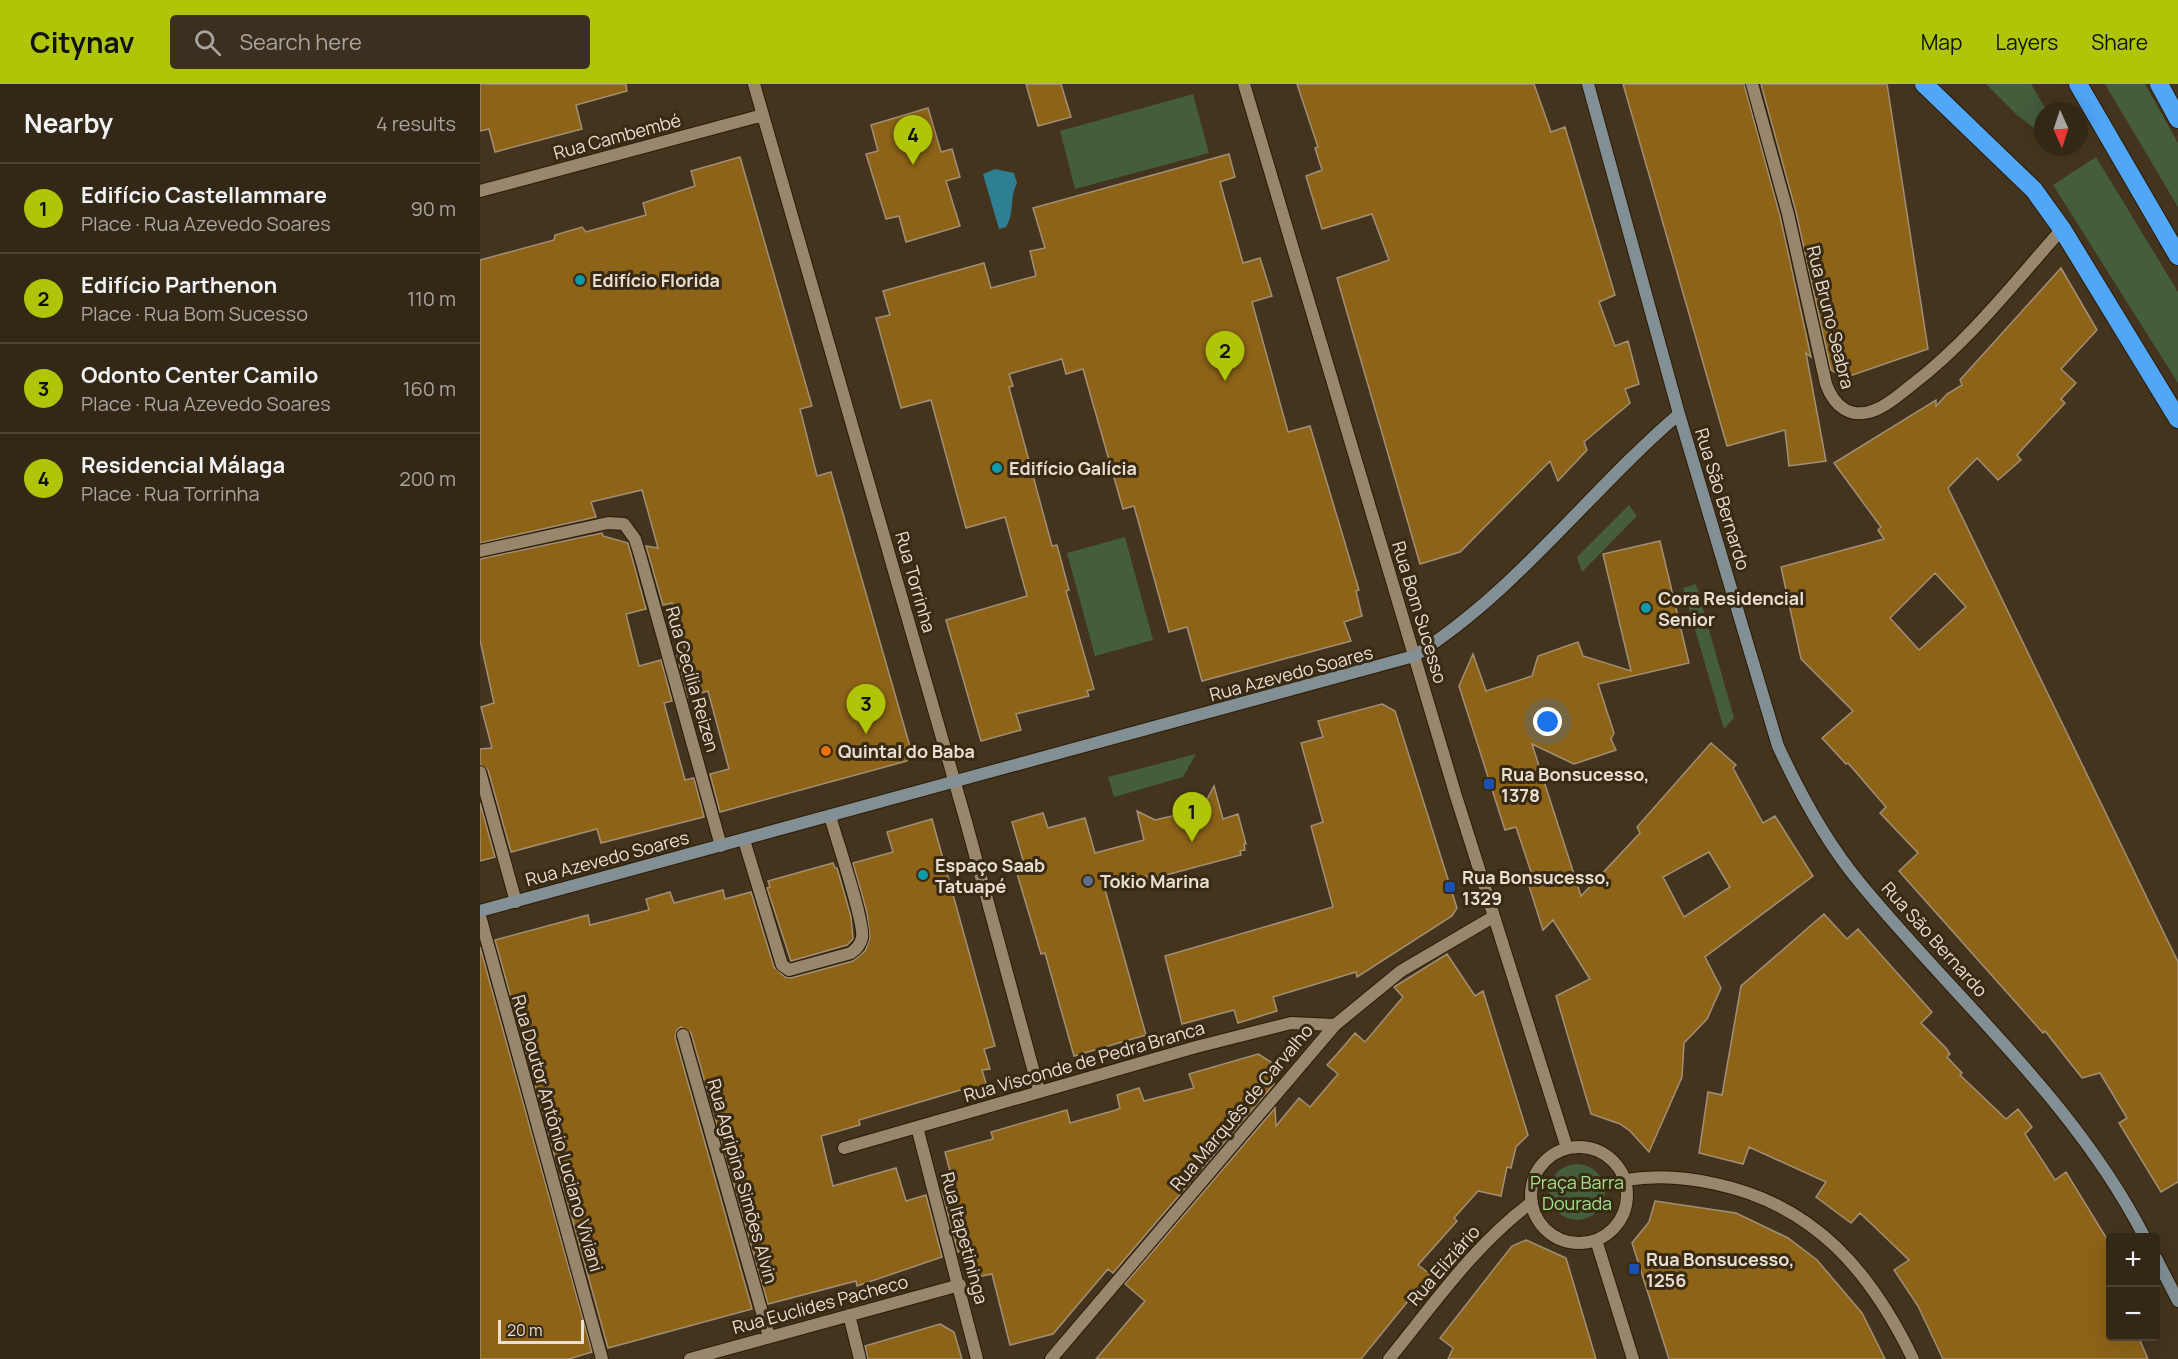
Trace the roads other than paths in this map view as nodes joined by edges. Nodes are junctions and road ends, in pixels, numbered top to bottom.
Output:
1 (754, 84) edge
2 (1244, 84) edge
3 (1588, 84) edge
4 (1752, 84) edge
5 (1924, 84) edge
6 (2078, 84) edge
7 (2159, 84) edge
8 (762, 115) junction
9 (2178, 119) edge
10 (480, 191) edge
11 (2062, 229) junction
12 (2178, 256) edge
13 (1678, 414) junction
14 (2178, 419) edge
15 (480, 551) edge
16 (1414, 657) junction
17 (480, 772) edge
18 (955, 782) junction
19 (830, 816) junction
20 (744, 840) junction
21 (721, 846) junction
22 (516, 902) junction
23 (480, 911) edge
24 (480, 916) edge
25 (1493, 917) junction
26 (1335, 1025) junction
27 (682, 1035) dead end
28 (1039, 1091) junction
29 (917, 1126) junction
30 (844, 1148) dead end
31 (1567, 1148) junction
32 (1626, 1180) junction
33 (1532, 1202) junction
34 (2142, 1233) edge
35 (1596, 1240) junction
36 (2160, 1266) edge
37 (960, 1285) junction
38 (2178, 1301) edge
39 (849, 1315) junction
40 (769, 1337) junction
41 (1393, 1356) edge
42 (602, 1359) edge
43 (690, 1359) edge
44 (860, 1359) edge
45 (977, 1359) edge
46 (1051, 1359) edge
47 (1633, 1359) edge
48 (1913, 1359) edge

1 - 8 street, Rua Torrinha
2 - 16 street, Rua Bom Sucesso
3 - 13 street, Rua São Bernardo
4 - 11 street, Rua Bruno Seabra
5 - 11 highway
6 - 12 highway
7 - 9 highway
8 - 10 street, Rua Cambembé
8 - 18 street, Rua Torrinha
11 - 14 highway
13 - 16 street, Rua Azevedo Soares
13 - 34 street, Rua São Bernardo
15 - 21 street, Rua Cecília Reizen
16 - 18 street, Rua Azevedo Soares
16 - 25 street, Rua Bom Sucesso
17 - 22 street
18 - 19 street, Rua Azevedo Soares
18 - 28 street, Rua Torrinha
19 - 20 street, Rua Azevedo Soares
19 - 20 street
20 - 21 street, Rua Azevedo Soares
21 - 22 street, Rua Azevedo Soares
22 - 23 street, Rua Azevedo Soares
24 - 42 street, Rua Doutor Antônio Luciano Viviani
25 - 26 street, Rua Marquês de Carvalho
25 - 31 street, Rua Bom Sucesso
26 - 28 street, Rua Visconde de Pedra Branca
26 - 46 street, Rua Marquês de Carvalho
27 - 40 street, Rua Agripina Simões Alvin
28 - 29 street, Rua Visconde de Pedra Branca
29 - 30 street, Rua Visconde de Pedra Branca
29 - 37 street, Rua Itapetininga
31 - 32 street
31 - 33 street
32 - 35 street
32 - 48 street
33 - 35 street
33 - 41 street, Rua Eliziário
35 - 47 street
36 - 38 street
37 - 39 street, Rua Euclides Pacheco
37 - 45 street, Rua Itapetininga
39 - 40 street, Rua Euclides Pacheco
39 - 44 street
40 - 43 street, Rua Euclides Pacheco

